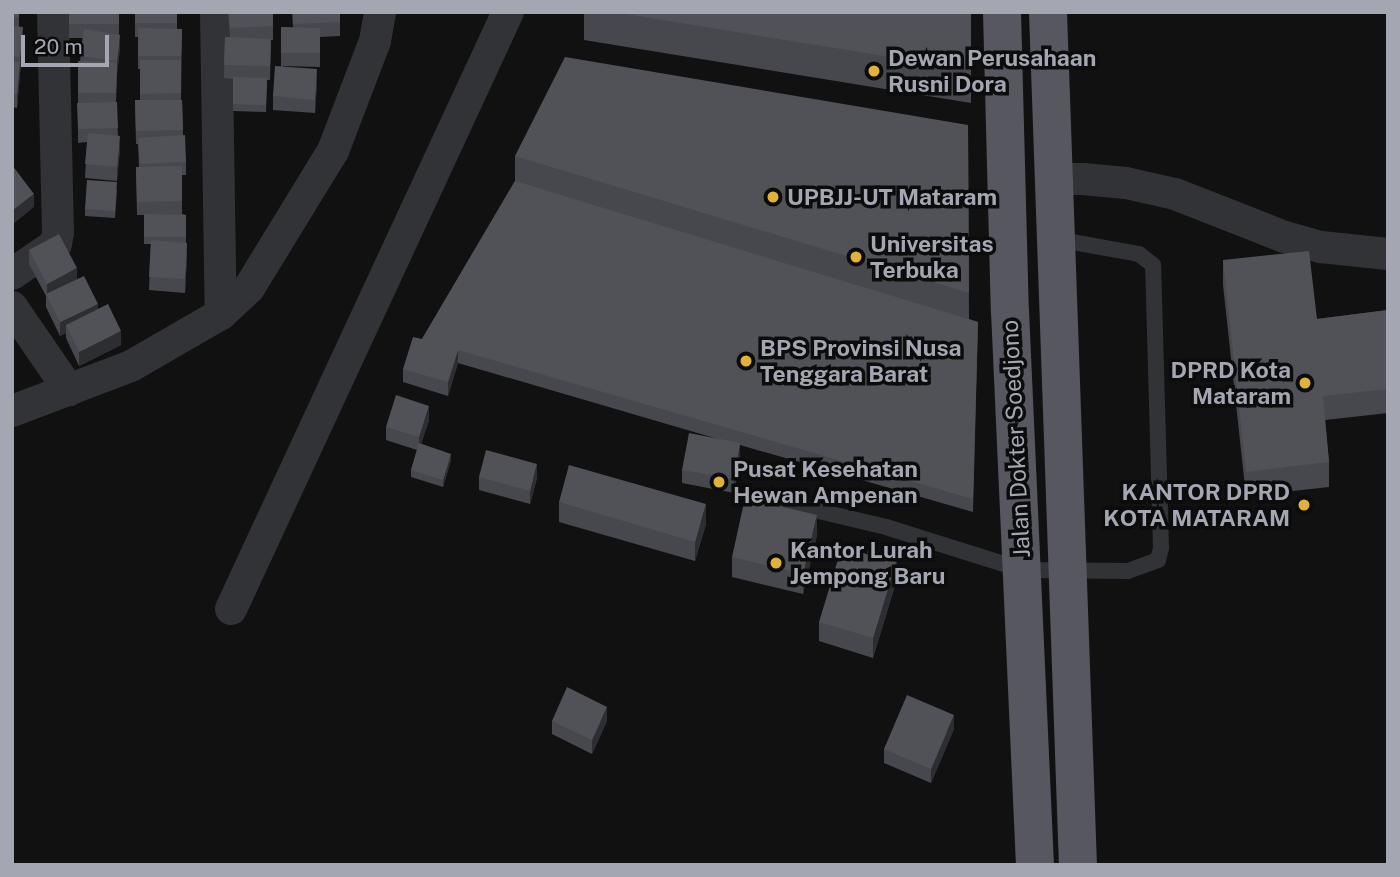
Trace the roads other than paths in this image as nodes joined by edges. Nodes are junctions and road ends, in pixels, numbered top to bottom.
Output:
1 (54, 12) edge
2 (216, 12) edge
3 (380, 12) edge
4 (508, 12) edge
5 (1002, 12) edge
6 (1048, 12) edge
7 (1054, 180) junction
8 (1055, 239) junction
9 (1388, 254) edge
10 (12, 274) edge
11 (12, 307) edge
12 (221, 314) junction
13 (69, 390) junction
14 (12, 411) edge
15 (755, 496) dead end
16 (1023, 570) junction
17 (1067, 572) junction
18 (231, 609) dead end
19 (1035, 865) edge
20 (1078, 865) edge

1 - 10 street
2 - 12 street
3 - 12 street
4 - 18 street
5 - 16 highway, Jalan Dokter Soedjono
6 - 7 highway, Jalan Dokter Soedjono
7 - 8 highway, Jalan Dokter Soedjono
7 - 9 street
8 - 17 highway, Jalan Dokter Soedjono
8 - 17 lane
11 - 13 street
12 - 13 street
13 - 14 street
15 - 16 lane
16 - 17 lane
16 - 19 highway, Jalan Dokter Soedjono
17 - 20 highway, Jalan Dokter Soedjono

